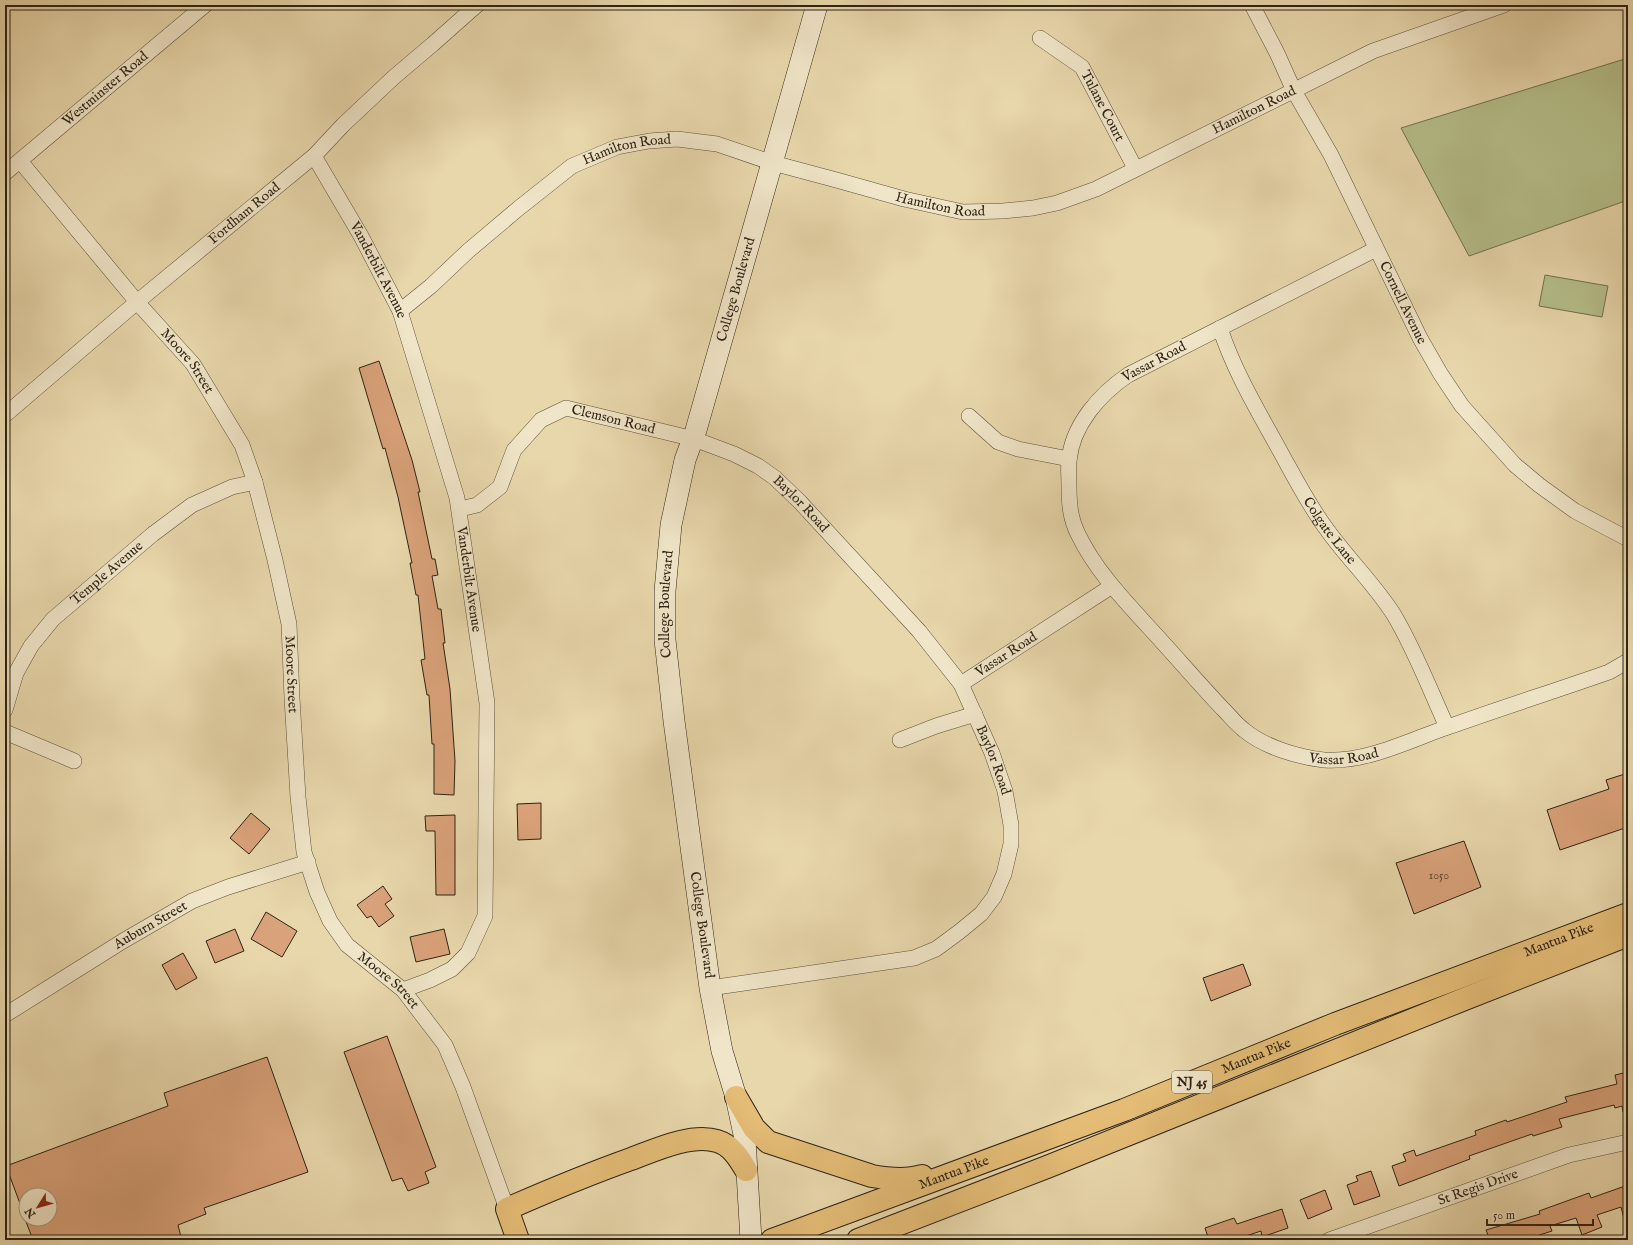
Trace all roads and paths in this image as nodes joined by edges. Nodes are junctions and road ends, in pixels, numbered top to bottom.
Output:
1 (205, 5) edge
2 (477, 5) edge
3 (817, 5) edge
4 (1252, 5) edge
5 (1504, 5) edge
6 (1040, 38) dead end
7 (1294, 91) junction
8 (314, 156) junction
9 (20, 161) junction
10 (772, 163) junction
11 (1135, 168) junction
12 (5, 173) edge
13 (1376, 249) junction
14 (137, 302) junction
15 (400, 312) junction
16 (1220, 328) junction
17 (5, 415) edge
18 (969, 416) dead end
19 (694, 439) junction
20 (1069, 460) junction
21 (255, 482) junction
22 (460, 510) junction
23 (1628, 539) edge
24 (1112, 586) junction
25 (1628, 661) edge
26 (961, 684) junction
27 (5, 710) edge
28 (976, 714) junction
29 (1447, 727) junction
30 (5, 732) edge
31 (900, 740) dead end
32 (74, 760) dead end
33 (308, 862) junction
34 (1628, 914) edge
35 (1628, 935) edge
36 (710, 988) junction
37 (403, 990) junction
38 (5, 1016) edge
39 (736, 1097) joint
40 (753, 1141) junction
41 (1628, 1142) edge
42 (1010, 1151) junction
43 (746, 1170) junction
44 (507, 1209) junction
45 (518, 1240) edge
46 (751, 1240) edge
47 (772, 1240) edge
48 (858, 1240) edge
49 (1329, 1240) edge

1 - 9 street, Westminster Road
2 - 8 street, Fordham Road
3 - 10 street, College Boulevard
4 - 7 street, Cornell Avenue
5 - 7 street, Hamilton Road
6 - 11 street, Tulane Court
7 - 11 street, Hamilton Road
7 - 13 street, Cornell Avenue
8 - 14 street, Fordham Road
8 - 15 street, Vanderbilt Avenue
9 - 12 street, Westminster Road
9 - 14 street, Moore Street
10 - 11 street, Hamilton Road
10 - 15 street, Hamilton Road
10 - 19 street, College Boulevard
13 - 16 street, Vassar Road
13 - 23 street, Cornell Avenue
14 - 17 street, Fordham Road
14 - 21 street, Moore Street
15 - 22 street, Vanderbilt Avenue
16 - 20 street, Vassar Road
16 - 29 street, Colgate Lane
18 - 20 street
19 - 22 street, Clemson Road
19 - 26 street, Baylor Road
19 - 36 street, College Boulevard
20 - 24 street, Vassar Road
21 - 27 street, Temple Avenue
21 - 33 street, Moore Street
22 - 37 street, Vanderbilt Avenue
24 - 26 street, Vassar Road
24 - 29 street, Vassar Road
25 - 29 street, Vassar Road
26 - 28 street, Baylor Road
28 - 31 street
28 - 36 street, Baylor Road
30 - 32 street
33 - 37 street, Moore Street
33 - 38 street, Auburn Street
34 - 42 main road, Mantua Pike / NJ 45
35 - 48 main road, Mantua Pike / NJ 45
36 - 39 street, College Boulevard
37 - 44 street, Moore Street
39 - 40 main road
40 - 42 main road
40 - 43 street
41 - 49 street, St Regis Drive
42 - 47 main road, Mantua Pike / NJ 45
43 - 44 main road
43 - 46 street
44 - 45 main road

